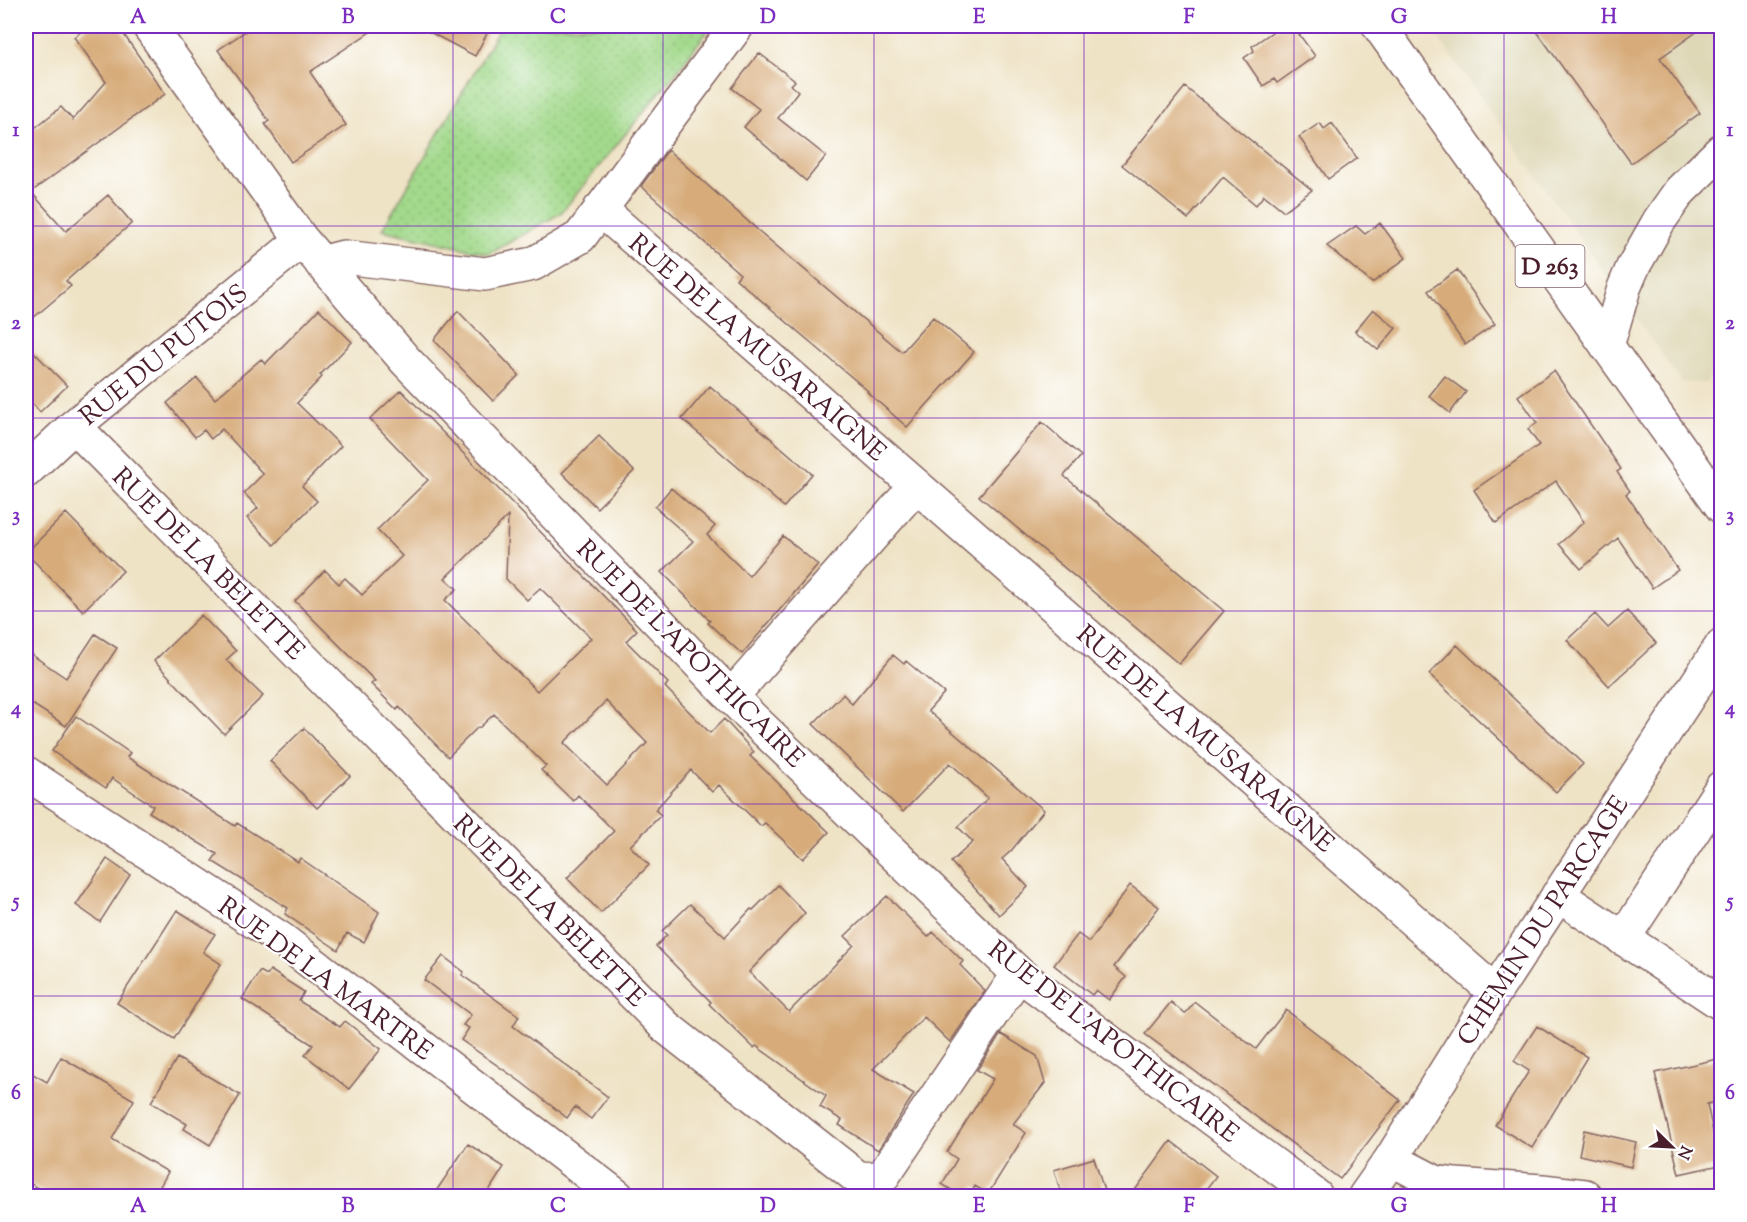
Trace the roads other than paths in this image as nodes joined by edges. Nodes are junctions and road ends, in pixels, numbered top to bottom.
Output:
1 (149, 26) edge
2 (737, 26) edge
3 (1379, 26) edge
4 (1722, 150) edge
5 (600, 209) junction
6 (312, 251) junction
7 (1607, 346) junction
8 (74, 426) junction
9 (26, 471) edge
10 (916, 486) junction
11 (1722, 507) edge
12 (1722, 645) edge
13 (731, 697) junction
14 (26, 773) edge
15 (1722, 787) edge
16 (1558, 895) junction
17 (1623, 939) junction
18 (1020, 975) junction
19 (1495, 992) junction
20 (1722, 1004) edge
21 (1391, 1159) junction
22 (617, 1197) edge
23 (1316, 1197) edge
24 (1365, 1197) edge
25 (1586, 1197) edge

1 - 6 street, RUE DE L'APOTHICAIRE
2 - 5 street
3 - 7 street, D 263
4 - 7 street
5 - 6 street
5 - 10 street, RUE DE LA MUSARAIGNE
6 - 8 street, RUE DU PUTOIS
6 - 13 street, RUE DE L'APOTHICAIRE
7 - 11 street, D 263
8 - 9 street, RUE DU PUTOIS
8 - 18 street, RUE DE LA BELETTE
10 - 13 street
10 - 19 street, RUE DE LA MUSARAIGNE
12 - 16 street, CHEMIN DU PARCAGE
13 - 18 street, RUE DE L'APOTHICAIRE
14 - 22 street, RUE DE LA MARTRE
15 - 17 street
16 - 17 street
16 - 19 street, CHEMIN DU PARCAGE
17 - 20 street
18 - 23 street, RUE DE L'APOTHICAIRE
19 - 21 street, CHEMIN DU PARCAGE
21 - 24 street, CHEMIN DU PARCAGE
21 - 25 street

